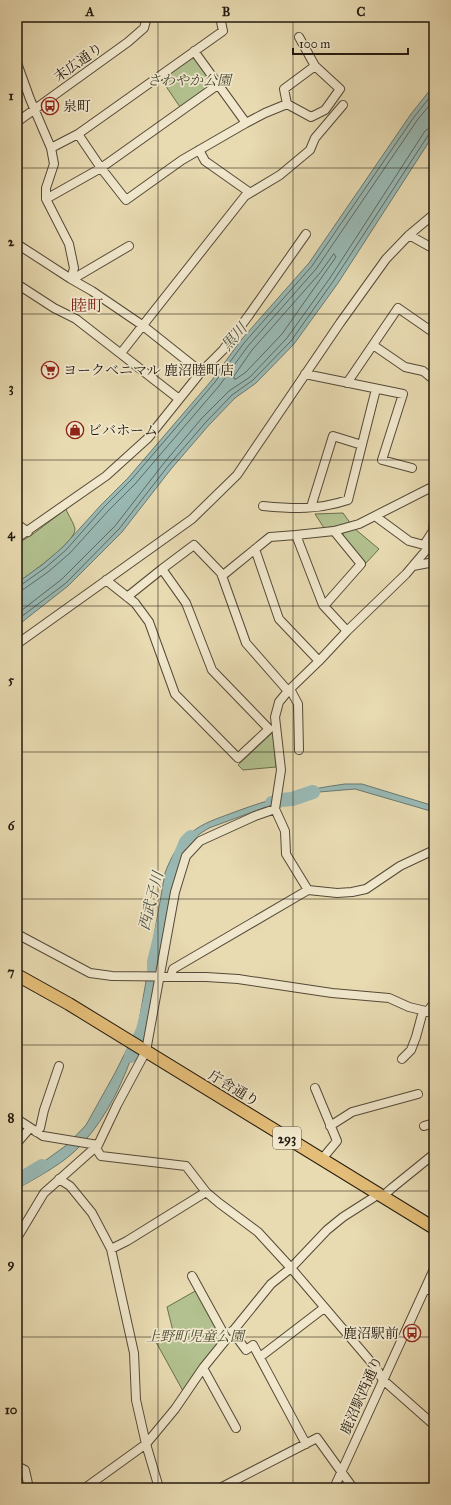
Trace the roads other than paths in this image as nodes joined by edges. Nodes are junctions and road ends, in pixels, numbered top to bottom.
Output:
1 (146, 17) edge
2 (220, 17) edge
3 (300, 37) dead end
4 (194, 50) junction
5 (17, 63) edge
6 (315, 66) junction
7 (219, 84) junction
8 (287, 104) junction
9 (343, 105) dead end
10 (35, 108) junction
11 (17, 122) edge
12 (246, 123) junction
13 (78, 134) junction
14 (51, 148) junction
15 (199, 150) junction
16 (101, 168) junction
17 (249, 192) junction
18 (46, 199) junction
19 (434, 214) edge
20 (306, 234) dead end
21 (409, 235) junction
22 (17, 244) edge
23 (129, 246) dead end
24 (434, 249) edge
25 (72, 277) junction
26 (17, 284) edge
27 (142, 325) junction
28 (434, 333) edge
29 (373, 345) junction
30 (121, 353) junction
31 (201, 372) junction
32 (305, 374) junction
33 (434, 380) edge
34 (347, 383) junction
35 (376, 389) junction
36 (179, 399) junction
37 (362, 445) junction
38 (412, 468) dead end
39 (434, 491) edge
40 (263, 506) dead end
41 (312, 507) junction
42 (375, 516) junction
43 (434, 521) edge
44 (17, 524) edge
45 (334, 531) junction
46 (28, 532) junction
47 (296, 535) junction
48 (17, 538) edge
49 (434, 541) edge
50 (255, 549) junction
51 (434, 562) edge
52 (413, 566) junction
53 (162, 569) junction
54 (222, 576) junction
55 (106, 580) junction
56 (127, 597) junction
57 (324, 606) junction
58 (347, 631) junction
59 (17, 644) edge
60 (319, 661) junction
61 (289, 690) junction
62 (299, 750) dead end
63 (275, 809) junction
64 (434, 850) edge
65 (308, 890) junction
66 (17, 934) edge
67 (17, 975) edge
68 (159, 976) junction
69 (172, 976) junction
70 (434, 1003) edge
71 (428, 1012) edge
72 (143, 1050) junction
73 (402, 1059) dead end
74 (59, 1066) dead end
75 (315, 1088) dead end
76 (418, 1094) dead end
77 (17, 1119) edge
78 (434, 1124) edge
79 (330, 1126) junction
80 (424, 1126) dead end
81 (33, 1130) junction
82 (17, 1143) edge
83 (97, 1146) junction
84 (434, 1154) edge
85 (322, 1159) junction
86 (59, 1179) junction
87 (206, 1192) junction
88 (381, 1195) junction
89 (434, 1228) edge
90 (17, 1238) edge
91 (111, 1249) junction
92 (291, 1268) junction
93 (434, 1269) edge
94 (192, 1276) dead end
95 (426, 1287) junction
96 (434, 1293) edge
97 (324, 1308) junction
98 (232, 1331) junction
99 (226, 1338) junction
100 (260, 1357) junction
101 (203, 1368) junction
102 (382, 1379) junction
103 (432, 1420) edge
104 (236, 1428) dead end
105 (146, 1444) junction
106 (306, 1444) junction
107 (17, 1466) edge
108 (341, 1472) junction
109 (29, 1488) edge
110 (85, 1488) edge
111 (160, 1488) edge
112 (220, 1488) edge
113 (334, 1488) edge
114 (353, 1488) edge

1 - 10 street, 末広通り
2 - 4 street
3 - 6 street
4 - 7 street
4 - 13 street
5 - 10 street
6 - 8 street
6 - 8 street
7 - 12 street
7 - 16 street
8 - 12 street
9 - 17 street
10 - 11 street, 末広通り
10 - 14 street
12 - 15 street
13 - 14 street
13 - 16 street
14 - 18 street
15 - 16 street
15 - 17 street
16 - 18 street
17 - 27 street
18 - 25 street
19 - 21 street
20 - 31 street
21 - 24 street
21 - 32 street
22 - 25 street
23 - 25 street
25 - 27 street
26 - 30 street
27 - 30 street
27 - 31 street
28 - 29 street
29 - 33 street
29 - 34 street
30 - 36 street
31 - 36 street
32 - 34 street
32 - 55 street
34 - 35 street
35 - 37 street
35 - 38 street
36 - 46 street
37 - 41 street
37 - 41 street
39 - 42 street
40 - 41 street
42 - 43 street
42 - 45 street
44 - 46 street
45 - 47 street
45 - 57 street
46 - 48 street
47 - 50 street
47 - 57 street
49 - 52 street
50 - 54 street
50 - 60 street
51 - 52 street
52 - 58 street
53 - 54 street
53 - 56 street
53 - 56 street
54 - 61 street
55 - 56 street
55 - 59 street
57 - 58 street
58 - 60 street
60 - 61 street
61 - 62 street
61 - 63 street
63 - 65 street
63 - 68 street
64 - 65 street
65 - 69 street
66 - 68 street
67 - 72 highway, 庁舎通り / 293
68 - 69 street
68 - 72 street
69 - 71 street
70 - 71 street
71 - 73 street
72 - 83 street
72 - 85 highway, 庁舎通り / 293
74 - 81 street
75 - 79 street
76 - 79 street
77 - 81 street
78 - 80 street
79 - 85 street
81 - 82 street
81 - 83 street
83 - 86 street
83 - 87 street
84 - 88 street
85 - 88 highway, 庁舎通り / 293
86 - 90 street
86 - 91 street
87 - 91 street
87 - 92 street
88 - 89 highway, 庁舎通り / 293
88 - 92 street
91 - 105 street
92 - 97 street
92 - 98 street
93 - 95 street, 鹿沼駅西通り
94 - 99 street
95 - 96 street
95 - 102 street, 鹿沼駅西通り
97 - 100 street
97 - 102 street
98 - 99 street
98 - 100 street
99 - 101 street
100 - 106 street
101 - 104 street
101 - 105 street
102 - 103 street
102 - 108 street, 鹿沼駅西通り
105 - 110 street
105 - 111 street
106 - 108 street
106 - 112 street
107 - 109 street
108 - 113 street, 鹿沼駅西通り
108 - 114 street

